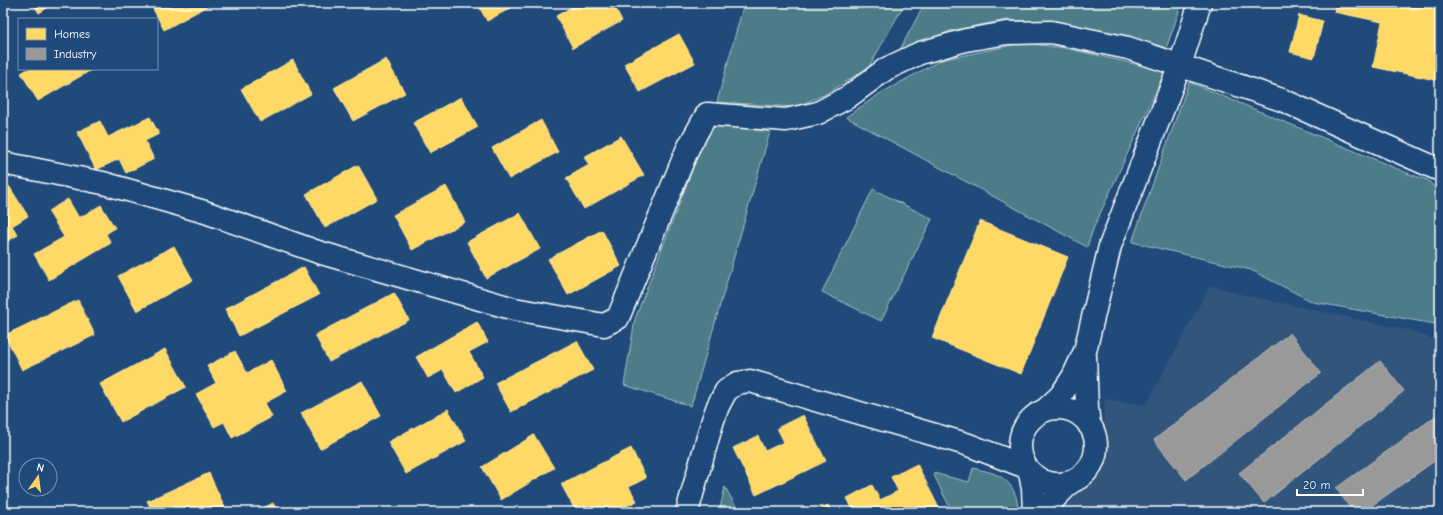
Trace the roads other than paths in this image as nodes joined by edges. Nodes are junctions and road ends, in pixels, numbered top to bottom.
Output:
1 (1200, 3) edge
2 (1180, 65) junction
3 (3, 163) edge
4 (1440, 170) edge
5 (1084, 351) junction
6 (1044, 411) junction
7 (1089, 425) junction
8 (1025, 426) junction
9 (966, 444) junction
10 (1028, 470) junction
11 (1071, 482) junction
12 (687, 512) edge
13 (1034, 512) edge
14 (1044, 512) edge

1 - 2 street
2 - 3 street
2 - 4 street
2 - 5 street
5 - 6 street
5 - 7 street
6 - 7 street
6 - 8 street
7 - 11 street
8 - 9 street
8 - 10 street
9 - 10 street
9 - 12 street
10 - 11 street
10 - 13 street
11 - 14 street

